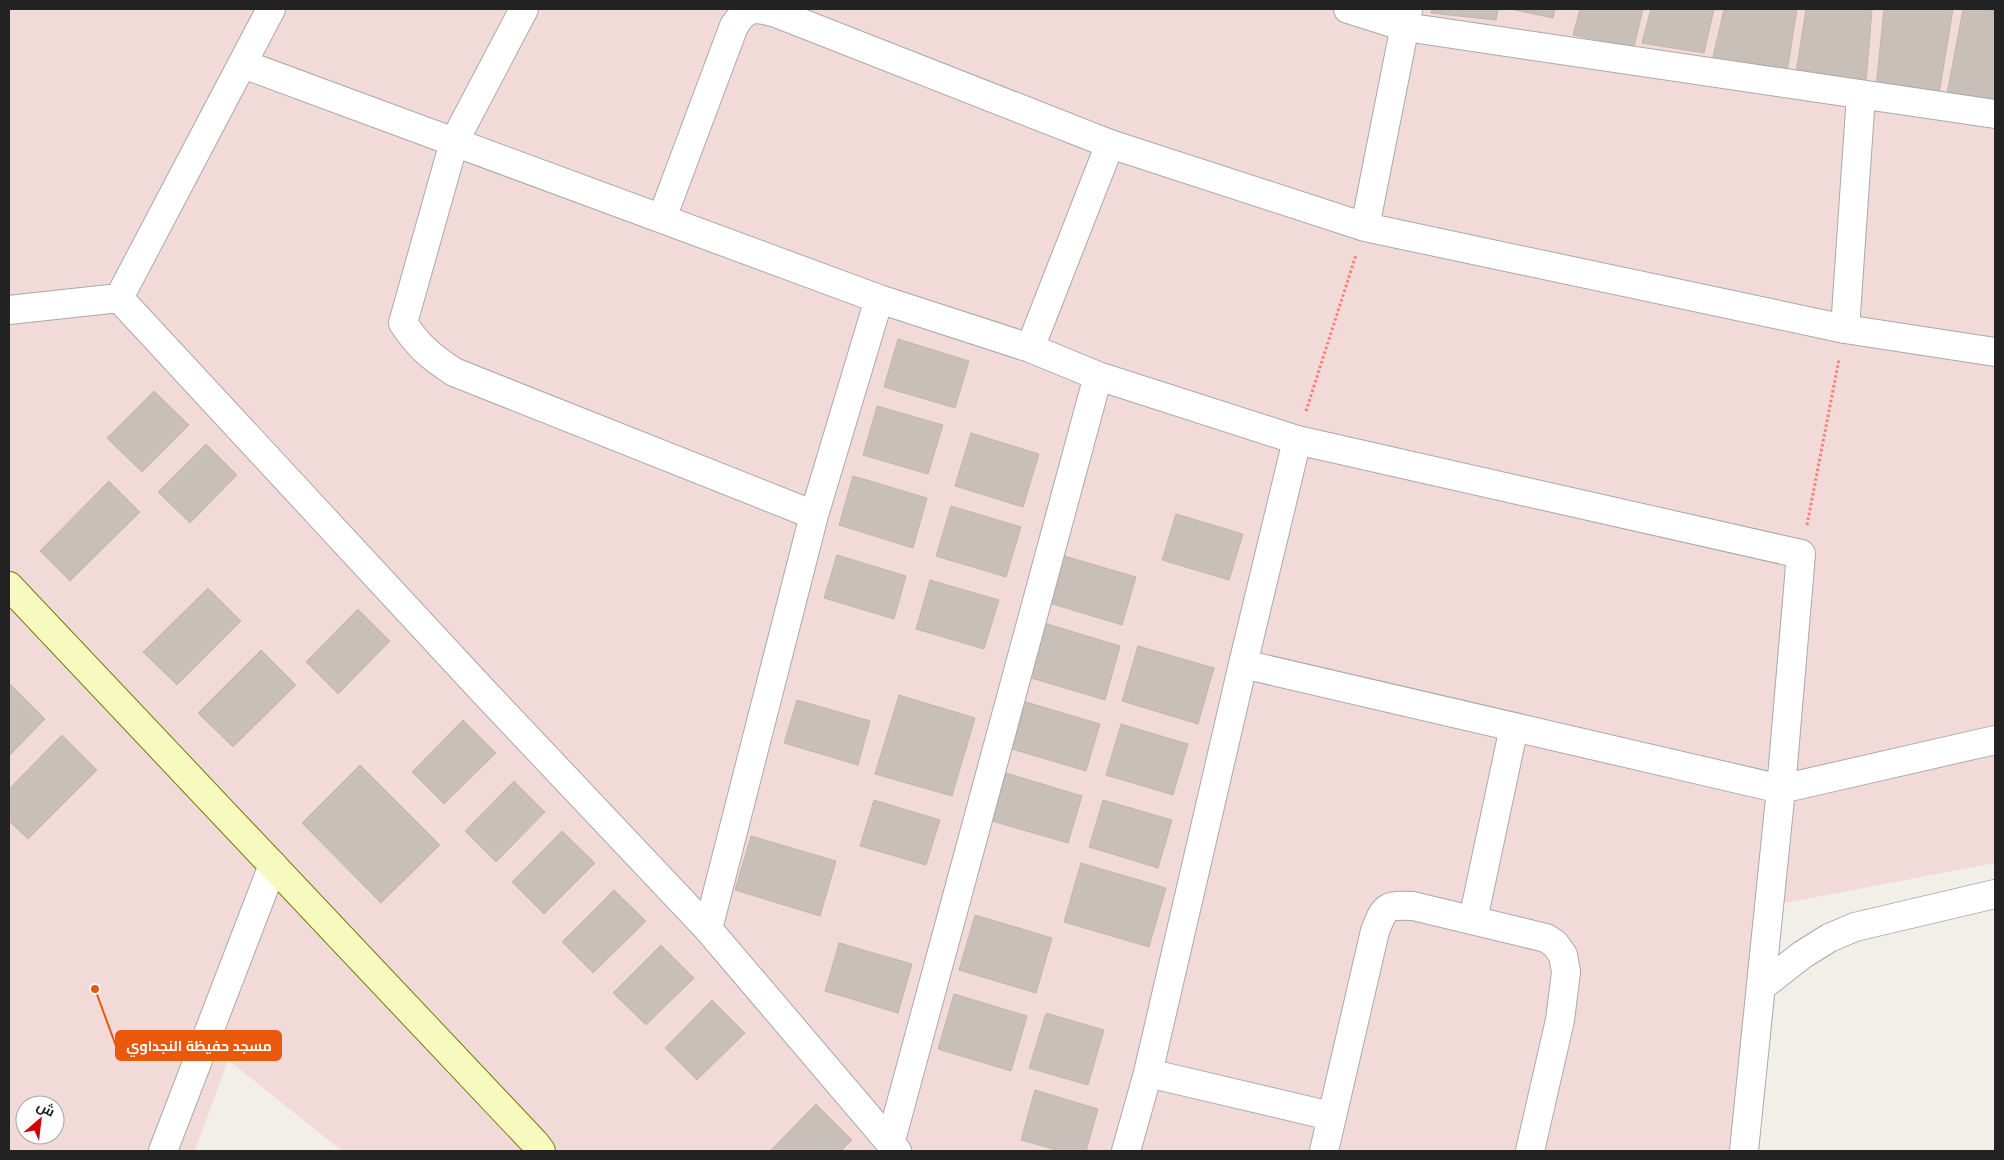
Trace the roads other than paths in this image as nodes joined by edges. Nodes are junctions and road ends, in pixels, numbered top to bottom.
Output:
1 (271, 9) edge
2 (524, 9) edge
3 (1348, 9) edge
4 (1406, 18) edge
5 (243, 64) junction
6 (1861, 95) junction
7 (1995, 114) edge
8 (454, 142) junction
9 (1110, 144) junction
10 (662, 218) junction
11 (1365, 227) junction
12 (119, 298) junction
13 (879, 299) junction
14 (9, 310) edge
15 (1845, 329) junction
16 (1030, 348) junction
17 (1995, 352) edge
18 (1098, 376) junction
19 (1297, 440) junction
20 (814, 515) junction
21 (9, 586) edge
22 (1242, 664) junction
23 (1514, 727) junction
24 (1995, 740) edge
25 (1781, 789) junction
26 (273, 865) junction
27 (1995, 894) edge
28 (1472, 920) junction
29 (708, 929) junction
30 (1760, 987) junction
31 (1148, 1073) junction
32 (1331, 1116) junction
33 (894, 1148) edge
34 (163, 1151) edge
35 (541, 1151) edge
36 (1126, 1151) edge
37 (1324, 1151) edge
38 (1530, 1151) edge
39 (1744, 1151) edge

1 - 5 street
2 - 8 street
3 - 4 street
4 - 6 street
4 - 11 street
5 - 8 street
5 - 12 street
6 - 7 street
6 - 15 street
8 - 10 street
8 - 20 street
9 - 10 street
9 - 11 street
9 - 16 street
10 - 13 street
11 - 15 street
12 - 14 street
12 - 29 street
13 - 16 street
13 - 20 street
15 - 17 street
16 - 18 street
18 - 19 street
18 - 33 street
19 - 22 street
19 - 25 street
20 - 29 street
21 - 26 street
22 - 23 street
22 - 31 street
23 - 25 street
23 - 28 street
24 - 25 street
25 - 30 street
26 - 34 street
26 - 35 street
27 - 30 street
28 - 32 street
28 - 38 street
29 - 33 street
30 - 39 street
31 - 32 street
31 - 36 street
32 - 37 street

